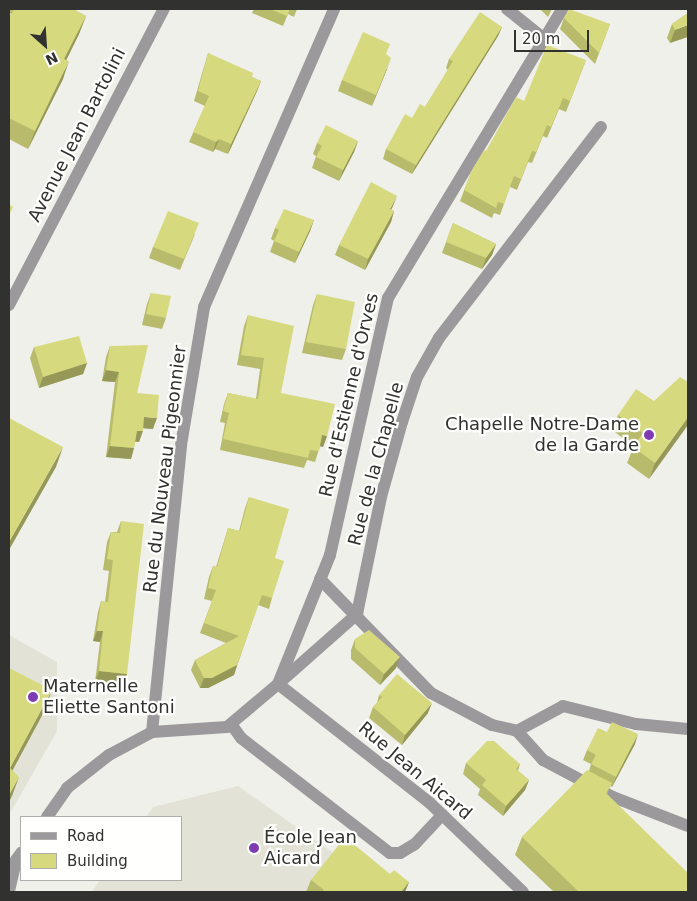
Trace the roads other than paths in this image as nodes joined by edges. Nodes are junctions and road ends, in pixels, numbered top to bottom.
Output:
1 (164, 9) edge
2 (334, 9) edge
3 (507, 9) edge
4 (562, 9) edge
5 (542, 37) junction
6 (601, 127) dead end
7 (9, 305) edge
8 (320, 579) junction
9 (357, 614) junction
10 (278, 684) junction
11 (231, 724) junction
12 (688, 729) edge
13 (517, 731) junction
14 (152, 732) junction
15 (442, 815) junction
16 (47, 816) edge
17 (688, 826) edge
18 (20, 854) edge
19 (9, 892) edge
20 (523, 892) edge

1 - 7 street, Avenue Jean Bartolini
2 - 14 street, Rue du Nouveau Pigeonnier
3 - 5 street
4 - 5 street, Rue d'Estienne d'Orves
5 - 8 street, Rue d'Estienne d'Orves
6 - 9 street, Rue de la Chapelle
8 - 9 street
8 - 10 street, Rue d'Estienne d'Orves
9 - 10 street
9 - 13 street
10 - 11 street, Rue d'Estienne d'Orves
10 - 15 street, Rue Jean Aicard
11 - 14 street
11 - 15 street
12 - 13 street
13 - 17 street
14 - 16 street
15 - 20 street, Rue Jean Aicard
18 - 19 street

